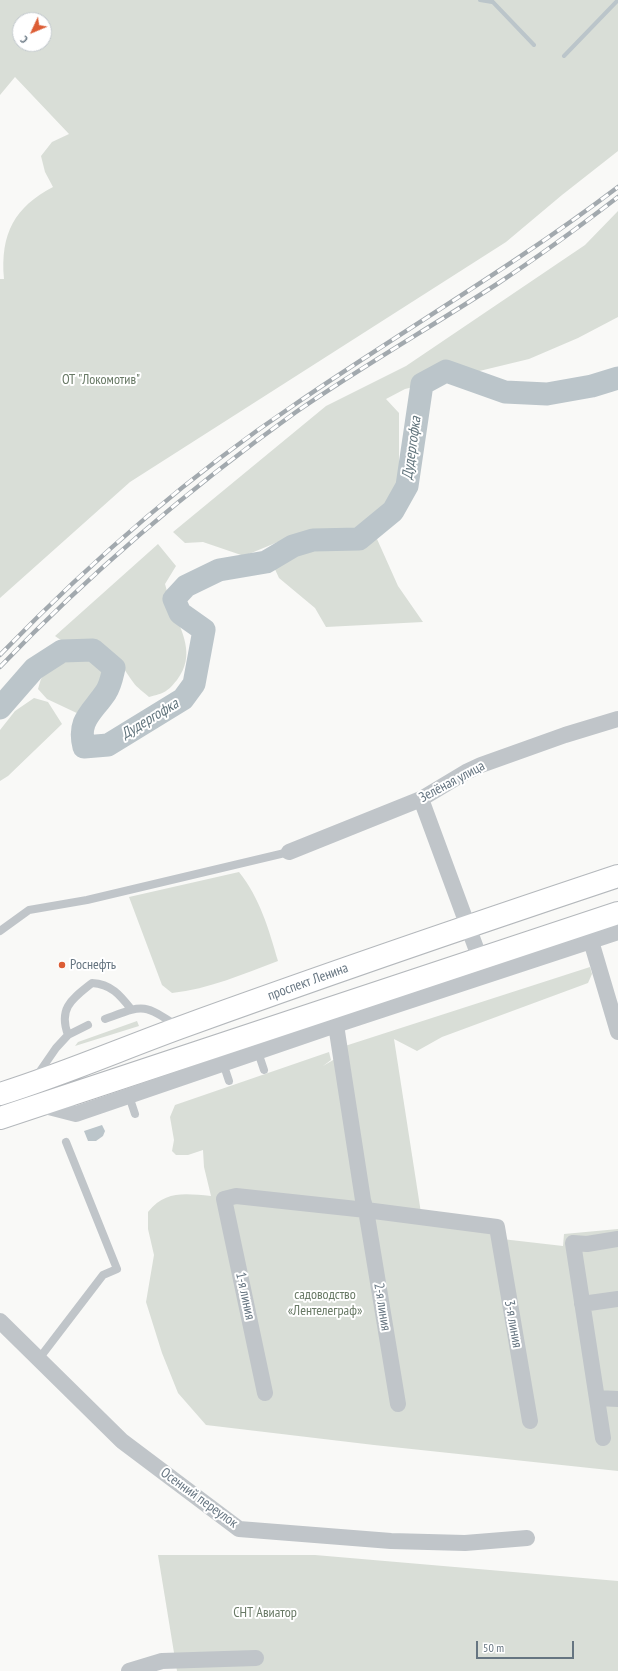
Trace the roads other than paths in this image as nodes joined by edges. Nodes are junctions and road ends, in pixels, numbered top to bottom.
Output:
1 (618, 719) edge
2 (421, 799) junction
3 (289, 852) joint
4 (618, 876) edge
5 (618, 913) edge
6 (469, 925) junction
7 (0, 931) edge
8 (618, 932) edge
9 (591, 941) junction
10 (480, 959) junction
11 (131, 1009) junction
12 (105, 1019) dead end
13 (88, 1025) dead end
14 (336, 1025) junction
15 (179, 1028) junction
16 (618, 1032) edge
17 (68, 1035) junction
18 (258, 1052) junction
19 (223, 1064) junction
20 (264, 1070) dead end
21 (229, 1081) dead end
22 (31, 1084) junction
23 (0, 1094) edge
24 (129, 1096) junction
25 (41, 1105) junction
26 (135, 1114) dead end
27 (0, 1118) edge
28 (66, 1142) dead end
29 (366, 1210) junction
30 (618, 1239) edge
31 (618, 1299) edge
32 (582, 1304) junction
33 (0, 1321) edge
34 (38, 1360) junction
35 (265, 1393) dead end
36 (597, 1398) junction
37 (618, 1399) edge
38 (398, 1404) dead end
39 (530, 1421) dead end
40 (603, 1438) dead end
41 (527, 1538) dead end
42 (256, 1658) dead end
43 (129, 1671) edge

1 - 2 street, Зелёная улица
2 - 3 street, Зелёная улица
2 - 6 street
3 - 7 lane
4 - 6 highway, проспект Ленина
5 - 10 highway
6 - 10 street
6 - 15 highway, проспект Ленина
8 - 9 street
9 - 14 street
9 - 16 street
10 - 25 highway
11 - 12 lane
11 - 15 lane
11 - 17 lane
13 - 17 lane
14 - 18 street
14 - 29 street, 2-я линия
15 - 22 highway, проспект Ленина
17 - 22 lane
18 - 19 street
18 - 20 lane
19 - 21 lane
19 - 24 street
22 - 23 highway, проспект Ленина
24 - 25 street
24 - 26 lane
25 - 27 highway
28 - 34 lane
29 - 35 street, 1-я линия
29 - 38 street, 2-я линия
29 - 39 street, 3-я линия
30 - 32 street
31 - 32 street
32 - 36 street
33 - 34 street, Осенний переулок
34 - 41 street, Осенний переулок
36 - 37 street
36 - 40 street
42 - 43 street

